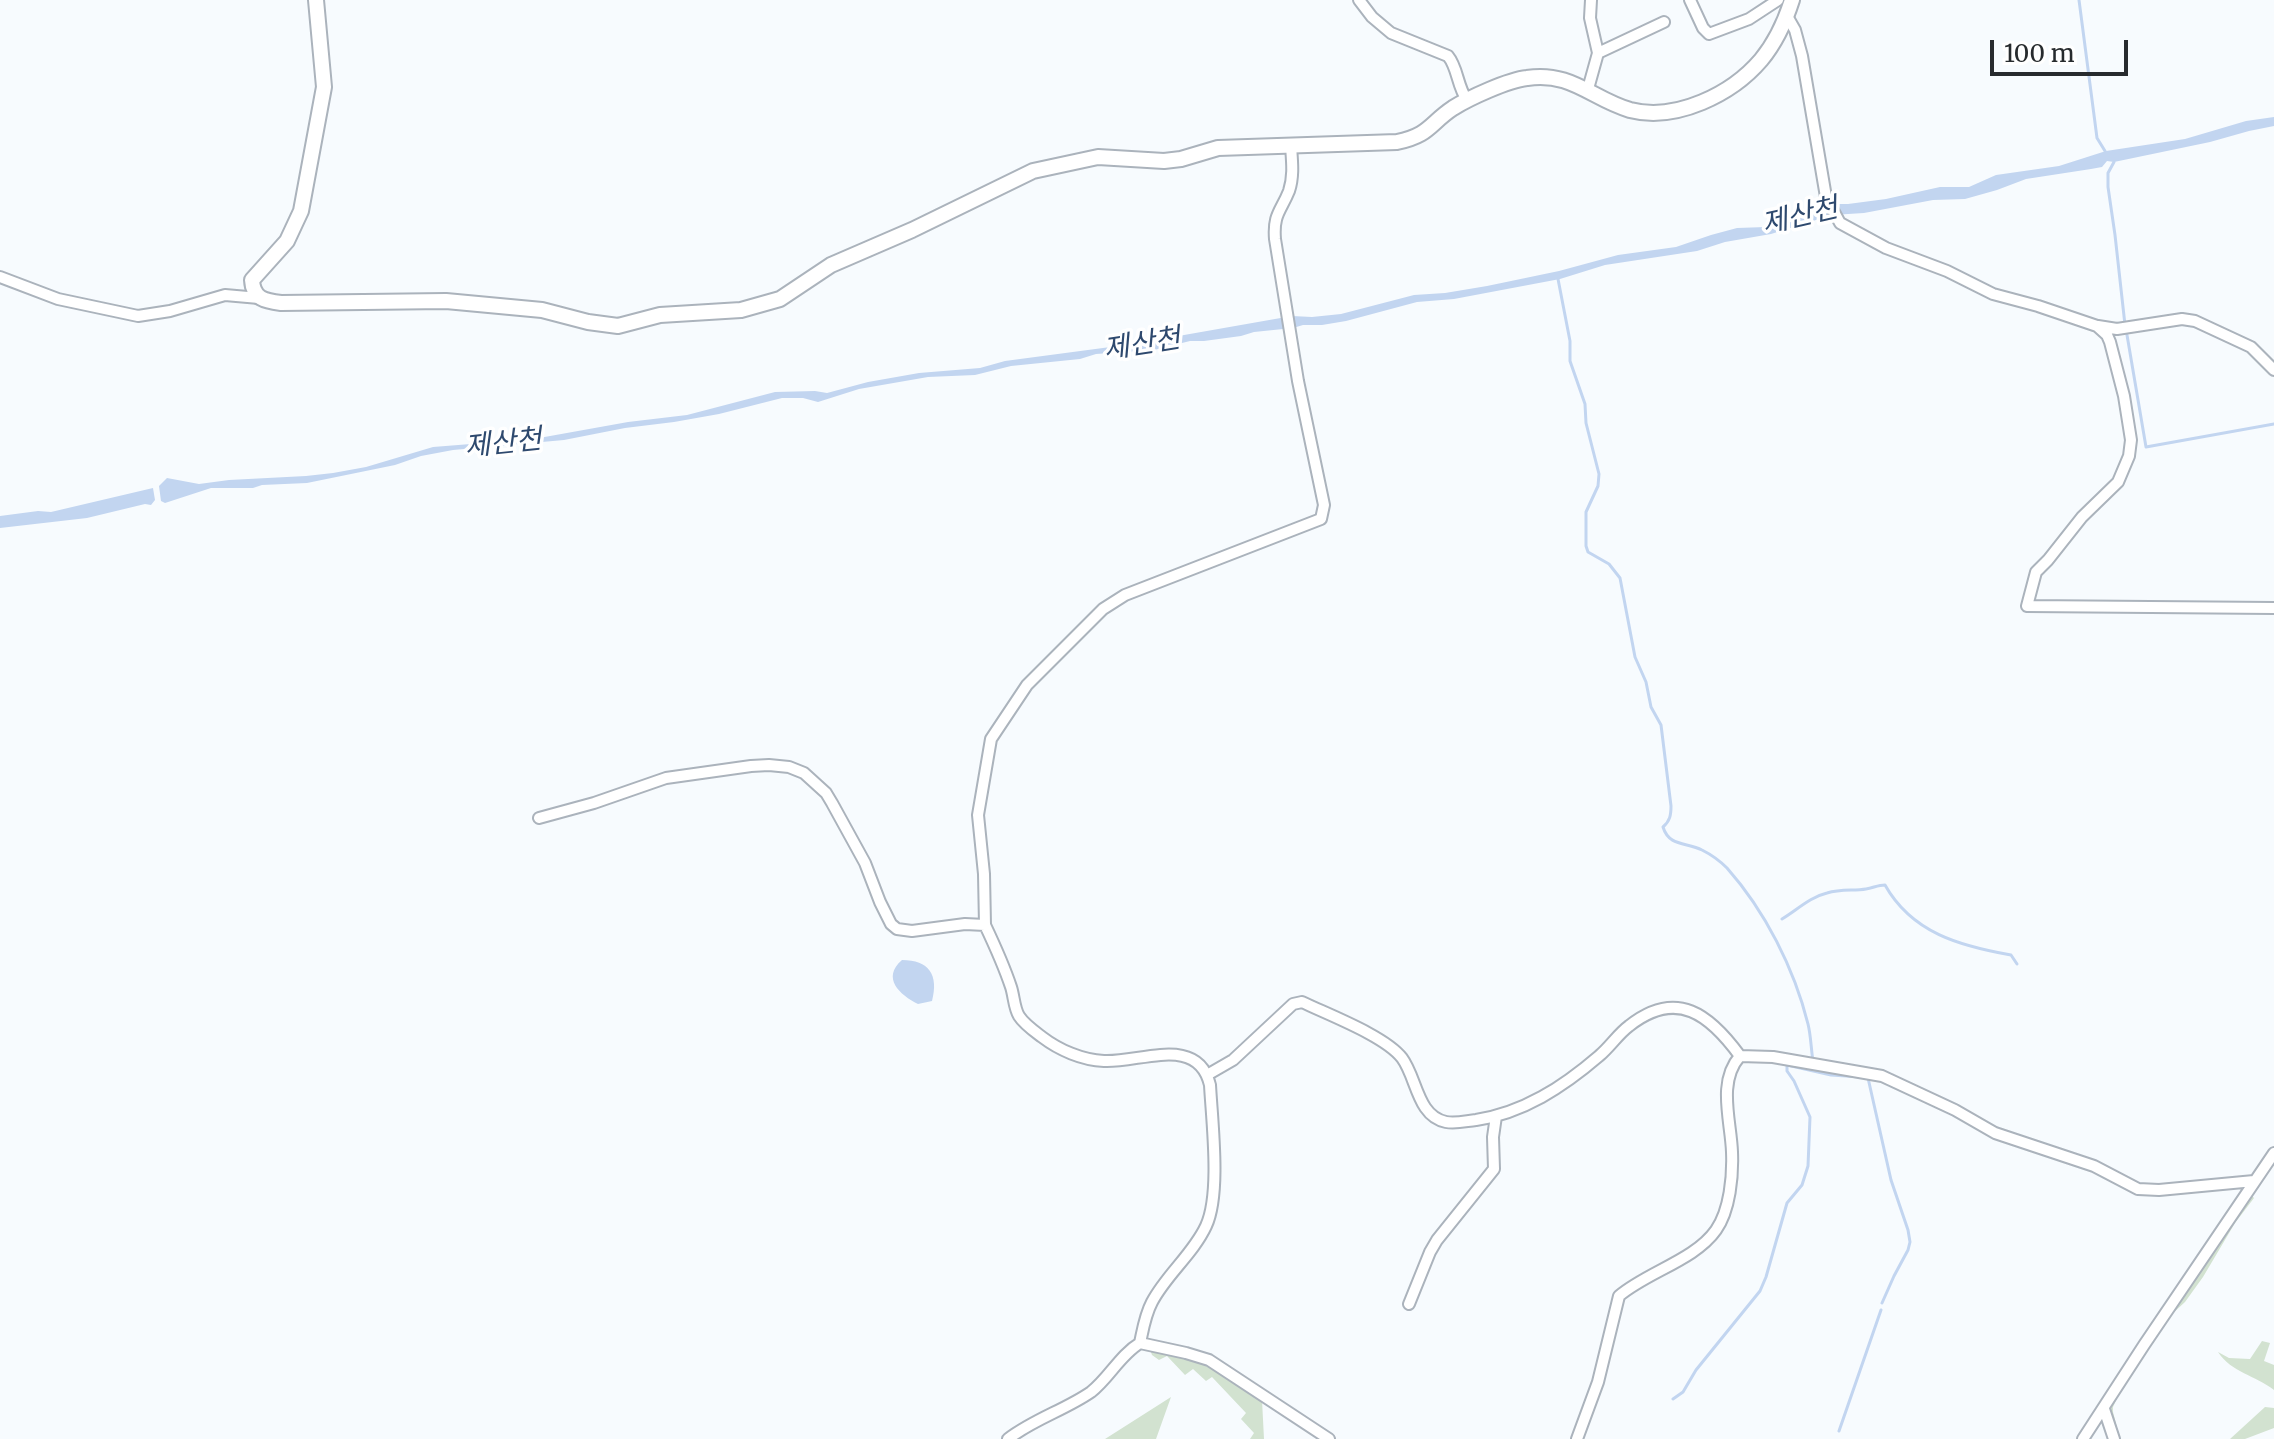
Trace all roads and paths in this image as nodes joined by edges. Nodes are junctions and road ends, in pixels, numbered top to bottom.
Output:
1 (316, 0) edge
2 (1359, 0) edge
3 (1591, 0) edge
4 (1690, 0) edge
5 (1778, 0) edge
6 (1792, 0) edge
7 (1787, 16) junction
8 (1664, 22) dead end
9 (1598, 53) junction
10 (1588, 89) junction
11 (1467, 100) junction
12 (1291, 146) junction
13 (0, 277) edge
14 (259, 298) junction
15 (2097, 326) junction
16 (2274, 370) edge
17 (2274, 608) edge
18 (539, 818) dead end
19 (985, 925) junction
20 (1740, 1056) junction
21 (1207, 1075) junction
22 (1496, 1116) junction
23 (2274, 1153) edge
24 (2254, 1181) junction
25 (1409, 1304) dead end
26 (1140, 1343) junction
27 (2104, 1409) junction
28 (1008, 1439) edge
29 (1329, 1439) edge
30 (1577, 1439) edge
31 (2083, 1439) edge
32 (2114, 1439) edge

1 - 14 street
2 - 11 street
3 - 9 street
4 - 5 street
6 - 7 street
7 - 10 street
7 - 15 street
8 - 9 street
9 - 10 street
10 - 11 street
11 - 12 street
12 - 14 street
12 - 19 street
13 - 14 street
15 - 16 street
15 - 17 street
18 - 19 street
19 - 21 street
20 - 22 street
20 - 24 street
20 - 30 street
21 - 22 street
21 - 26 street
22 - 25 street
23 - 24 street
24 - 27 street
26 - 28 street
26 - 29 street
27 - 31 street
27 - 32 street

